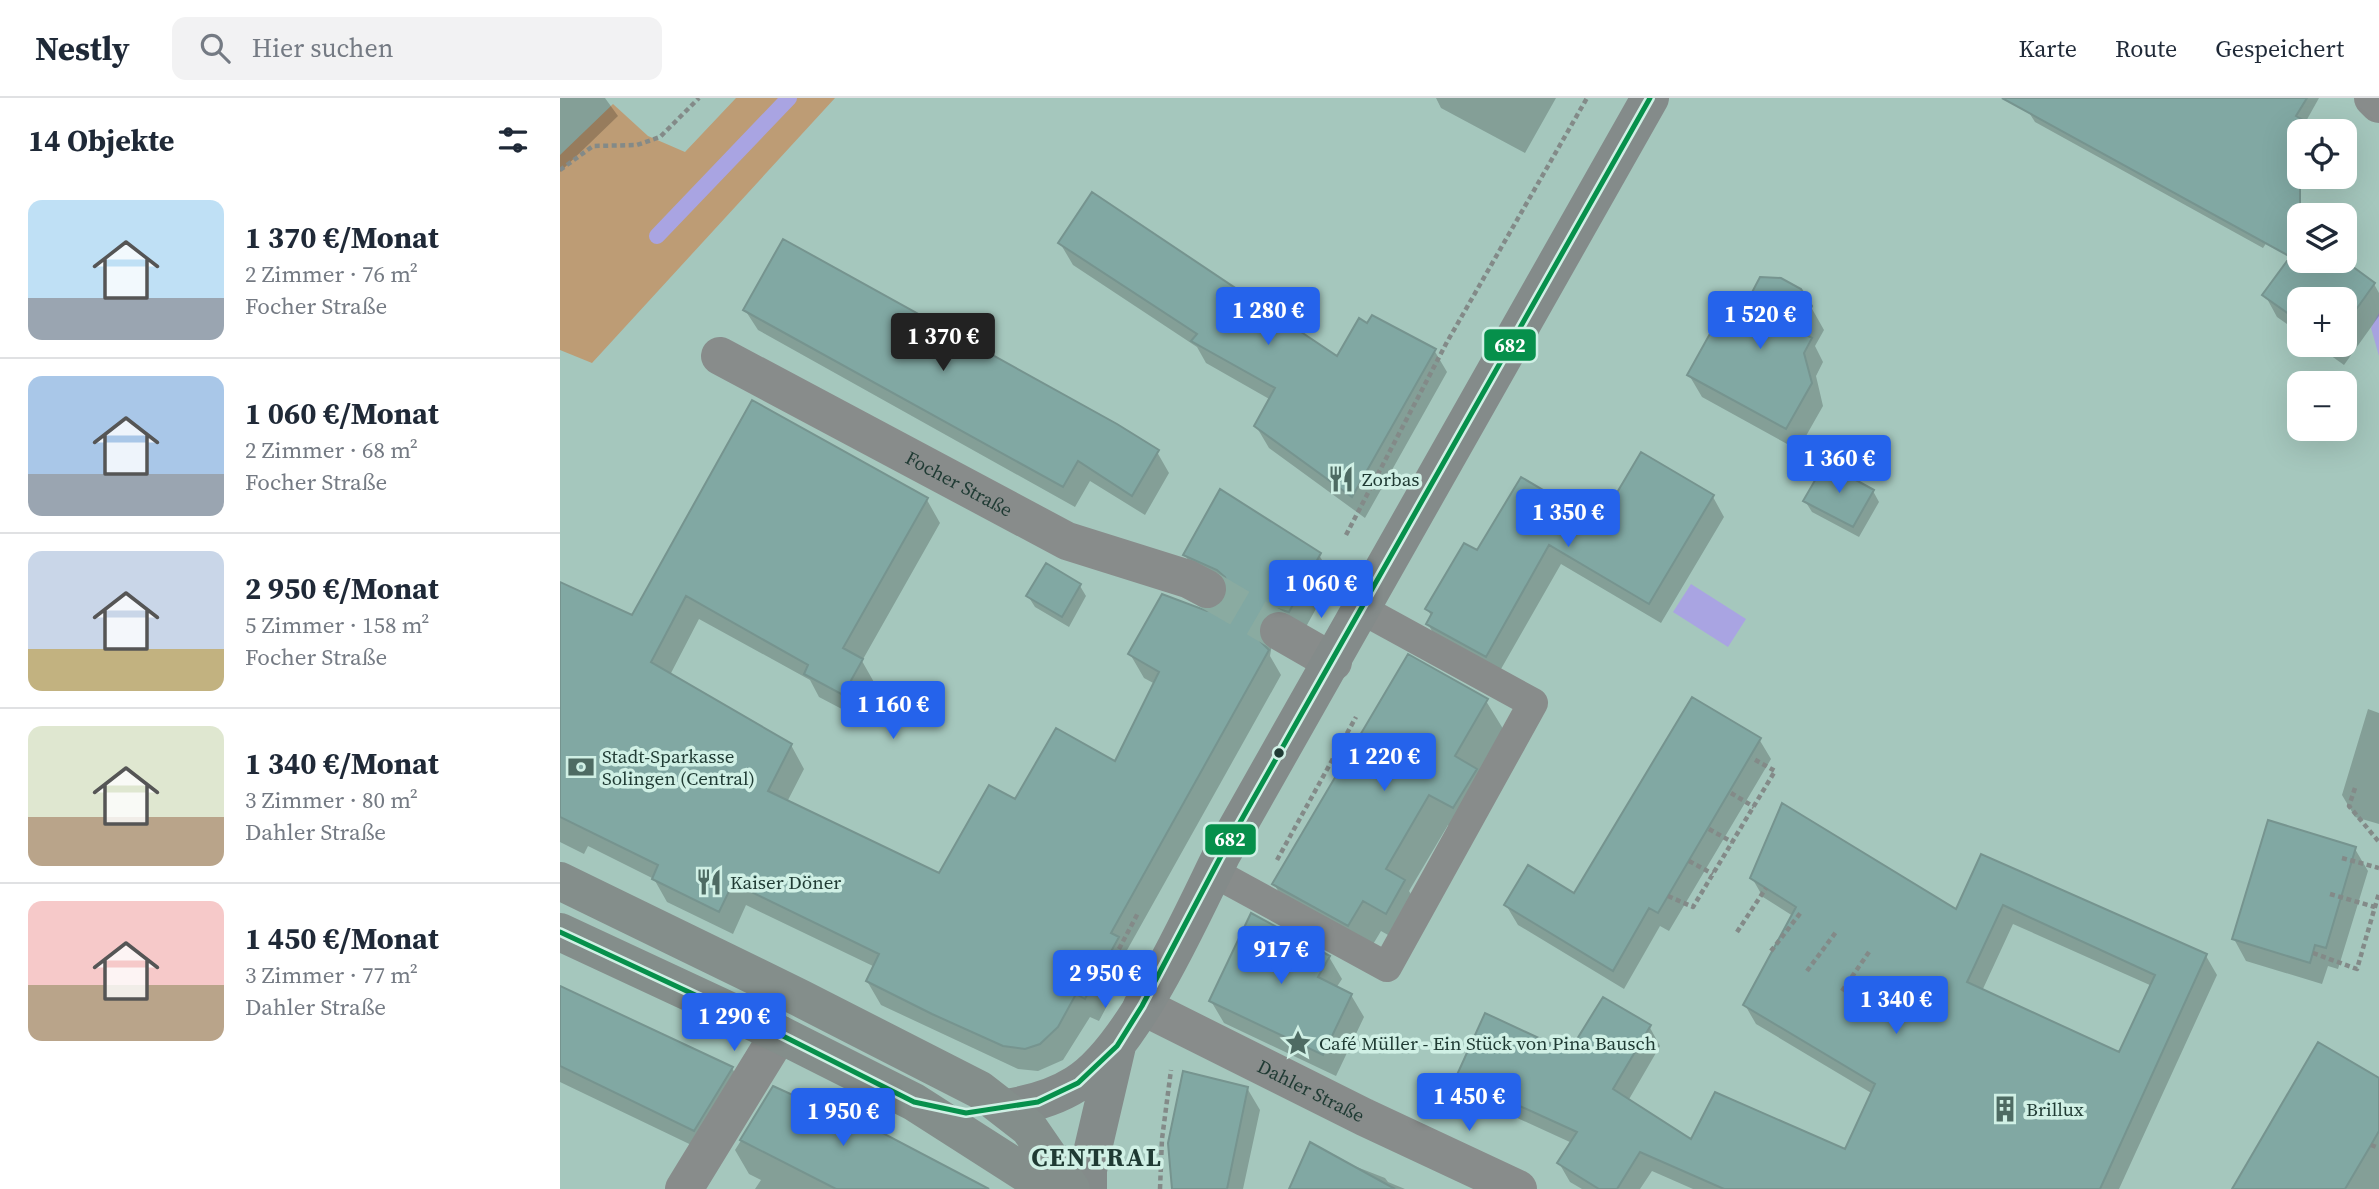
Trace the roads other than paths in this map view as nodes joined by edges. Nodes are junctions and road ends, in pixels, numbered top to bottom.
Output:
1 (1650, 98) edge
2 (2373, 98) edge
3 (2379, 104) edge
4 (720, 356) dead end
5 (1207, 589) tunnel mouth
6 (1363, 610) junction
7 (1279, 631) tunnel mouth
8 (1333, 662) junction
9 (1213, 872) junction
10 (560, 881) edge
11 (560, 932) edge
12 (1142, 1006) junction
13 (779, 1034) junction
14 (1117, 1046) junction
15 (914, 1102) junction
16 (1006, 1108) junction
17 (684, 1189) edge
18 (1050, 1189) edge
19 (1071, 1189) edge
20 (1088, 1189) edge
21 (1518, 1189) edge

1 - 6 main road
2 - 3 street
4 - 5 street, Focher Straße
6 - 8 main road
6 - 9 lane
7 - 8 street
8 - 9 main road
9 - 12 main road
10 - 16 main road
11 - 13 main road
12 - 14 main road
12 - 21 street, Dahler Straße
13 - 15 main road
13 - 17 street
14 - 16 main road
14 - 20 main road
15 - 16 main road
15 - 18 main road
16 - 19 main road

